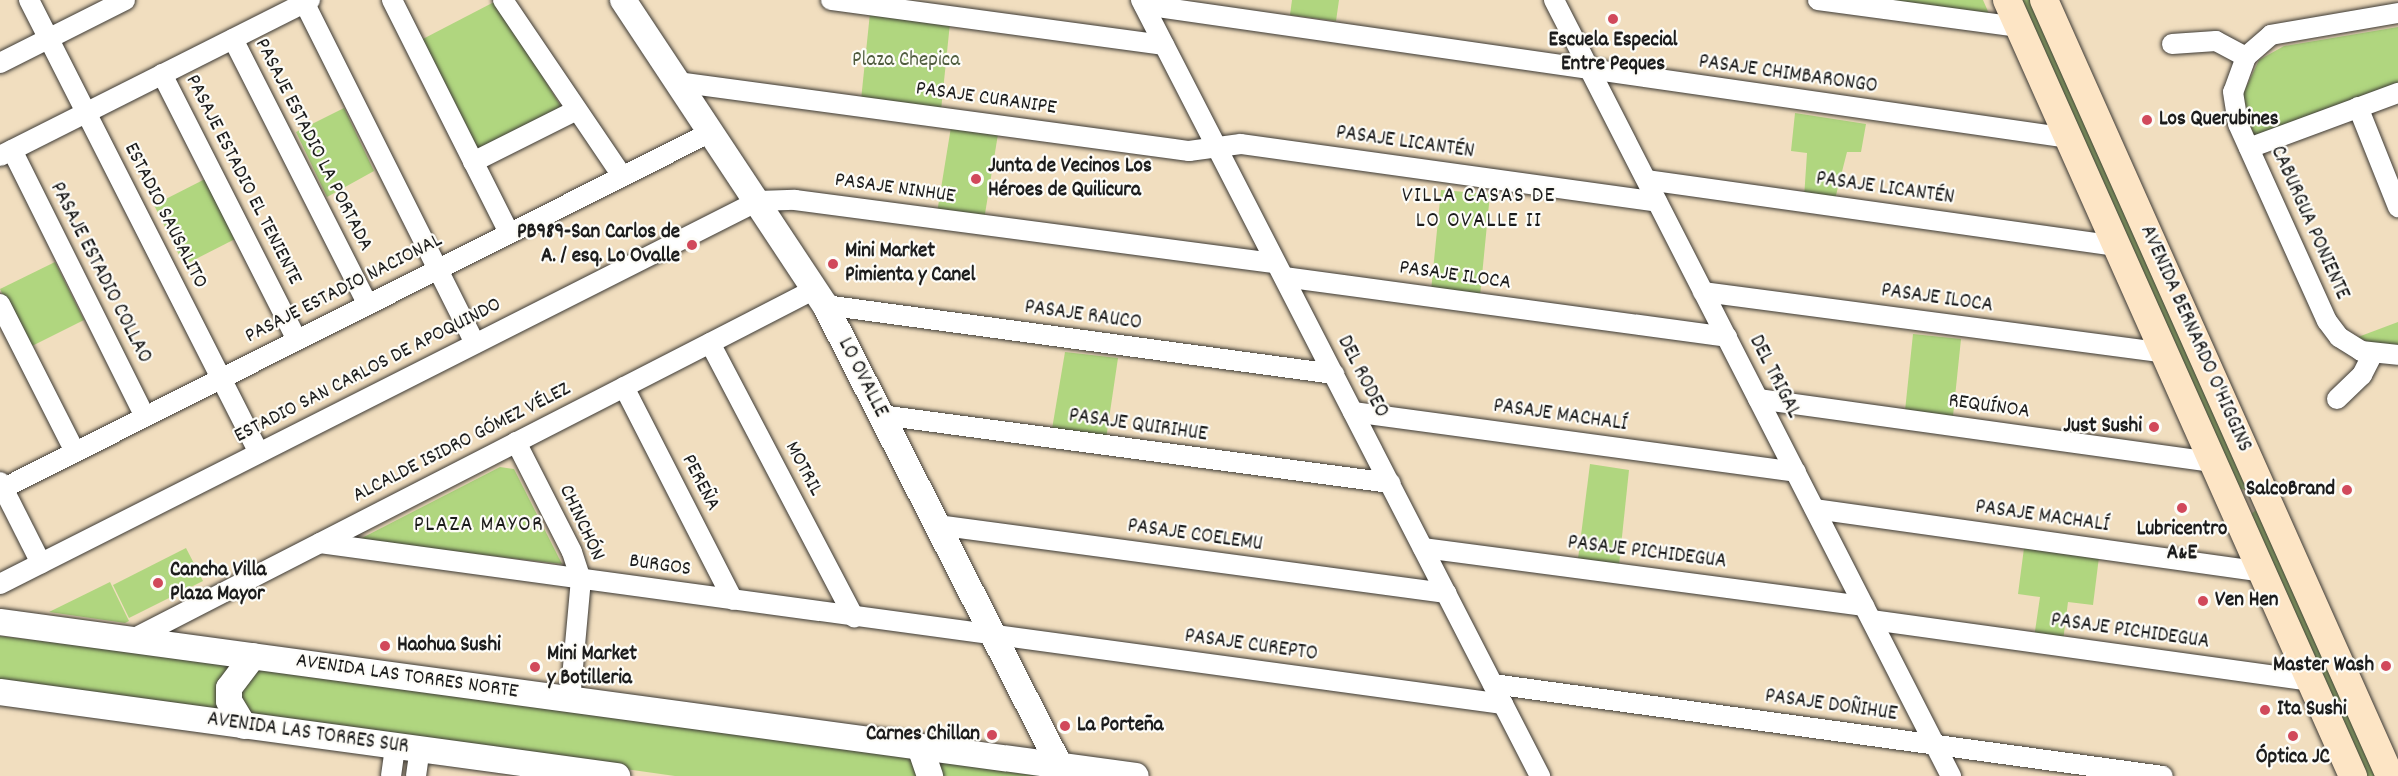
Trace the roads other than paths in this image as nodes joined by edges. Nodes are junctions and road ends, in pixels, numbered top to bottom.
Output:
1 (29, 0) edge
2 (125, 0) edge
3 (392, 0) edge
4 (503, 0) edge
5 (623, 0) edge
6 (831, 0) edge
7 (1554, 0) edge
8 (1818, 0) edge
9 (2007, 0) edge
10 (2044, 0) edge
11 (306, 1) edge
12 (1142, 3) edge
13 (2398, 13) edge
14 (2019, 27) junction
15 (49, 38) junction
16 (233, 39) junction
17 (2172, 44) dead end
18 (1164, 45) junction
19 (2246, 57) junction
20 (0, 63) edge
21 (1590, 69) junction
22 (162, 74) junction
23 (677, 82) junction
24 (2398, 93) edge
25 (2358, 107) junction
26 (577, 110) junction
27 (87, 113) junction
28 (711, 132) junction
29 (2069, 138) junction
30 (1217, 147) junction
31 (2249, 148) junction
32 (6, 153) edge
33 (473, 162) junction
34 (622, 176) junction
35 (1647, 180) junction
36 (758, 201) junction
37 (1657, 202) junction
38 (2398, 207) edge
39 (509, 234) junction
40 (2117, 246) junction
41 (438, 269) junction
42 (1280, 270) junction
43 (1703, 292) junction
44 (820, 297) junction
45 (0, 303) edge
46 (368, 305) junction
47 (1727, 337) junction
48 (297, 340) junction
49 (476, 343) junction
50 (710, 343) junction
51 (2164, 353) junction
52 (2373, 355) junction
53 (2398, 355) edge
54 (1334, 375) junction
55 (221, 378) junction
56 (624, 387) junction
57 (1758, 399) junction
58 (2337, 399) dead end
59 (1353, 412) junction
60 (881, 415) junction
61 (145, 417) junction
62 (516, 442) junction
63 (75, 452) junction
64 (259, 453) junction
65 (2213, 462) junction
66 (1796, 472) junction
67 (1390, 483) junction
68 (1, 487) edge
69 (2268, 503) junction
70 (1815, 509) junction
71 (2238, 518) junction
72 (937, 525) junction
73 (320, 543) junction
74 (1423, 548) junction
75 (41, 563) junction
76 (2262, 572) junction
77 (581, 579) junction
78 (0, 584) edge
79 (1446, 593) junction
80 (734, 600) junction
81 (1868, 613) junction
82 (854, 617) junction
83 (0, 622) edge
84 (994, 636) junction
85 (131, 640) junction
86 (253, 656) junction
87 (2347, 680) junction
88 (1493, 684) junction
89 (2314, 688) junction
90 (0, 692) edge
91 (570, 699) junction
92 (1503, 704) junction
93 (244, 726) junction
94 (1935, 745) junction
95 (920, 747) junction
96 (408, 748) junction
97 (1063, 771) edge
98 (391, 776) edge
99 (416, 776) edge
100 (617, 776) edge
101 (930, 776) edge
102 (1136, 776) edge
103 (1540, 776) edge
104 (1951, 776) edge
105 (2163, 776) edge
106 (2353, 776) edge
107 (2390, 776) edge

1 - 15 street, ESTADIO SAUSALITO
2 - 15 street
3 - 33 street
4 - 26 street
5 - 23 street, LO OVALLE
6 - 18 street
7 - 21 street, DEL TRIGAL
8 - 14 street
9 - 14 main road, AVENIDA BERNARDO O'HIGGINS
10 - 69 main road, AVENIDA BERNARDO O'HIGGINS
11 - 16 street
11 - 41 street
12 - 18 street, DEL RODEO
12 - 21 street, PASAJE CHIMBARONGO
13 - 19 street
14 - 29 main road, AVENIDA BERNARDO O'HIGGINS
15 - 20 street
15 - 27 street, ESTADIO SAUSALITO
16 - 22 street
16 - 46 street, PASAJE ESTADIO LA PORTADA
17 - 19 street
18 - 30 street, DEL RODEO
19 - 31 street, CABURGUA PONIENTE
21 - 29 street, PASAJE CHIMBARONGO
21 - 35 street, DEL TRIGAL
22 - 27 street
22 - 48 street, PASAJE ESTADIO EL TENIENTE
23 - 28 street, LO OVALLE
23 - 30 street, PASAJE CURANIPE
24 - 25 street
25 - 31 street
25 - 38 street
26 - 33 street
26 - 34 street
27 - 32 street
27 - 55 street, ESTADIO SAUSALITO
28 - 34 street, PASAJE ESTADIO NACIONAL
28 - 36 street, LO OVALLE
29 - 40 main road, AVENIDA BERNARDO O'HIGGINS
30 - 37 street, PASAJE LICANTÉN
30 - 42 street, DEL RODEO
31 - 52 street, CABURGUA PONIENTE
32 - 61 street, PASAJE ESTADIO COLLAO
33 - 39 street
34 - 39 street, PASAJE ESTADIO NACIONAL
35 - 37 street, DEL TRIGAL
35 - 40 street, PASAJE LICANTÉN
36 - 42 street, PASAJE NINHUE
36 - 44 street, LO OVALLE
36 - 49 street, ESTADIO SAN CARLOS DE APOQUINDO
37 - 43 street, DEL TRIGAL
39 - 41 street, PASAJE ESTADIO NACIONAL
40 - 51 main road, AVENIDA BERNARDO O'HIGGINS
41 - 46 street, PASAJE ESTADIO NACIONAL
41 - 49 street
42 - 47 street, PASAJE ILOCA
42 - 54 street, DEL RODEO
43 - 47 street, DEL TRIGAL
43 - 51 street, PASAJE ILOCA
44 - 50 street, ALCALDE ISIDRO GÓMEZ VÉLEZ
44 - 54 street, PASAJE RAUCO
44 - 60 street, LO OVALLE
45 - 63 street
46 - 48 street, PASAJE ESTADIO NACIONAL
47 - 57 street, DEL TRIGAL
48 - 55 street, PASAJE ESTADIO NACIONAL
49 - 64 street, ESTADIO SAN CARLOS DE APOQUINDO
50 - 56 street, ALCALDE ISIDRO GÓMEZ VÉLEZ
50 - 82 street, MOTRIL
51 - 65 main road, AVENIDA BERNARDO O'HIGGINS
52 - 53 street
52 - 58 street
54 - 59 street, DEL RODEO
55 - 61 street, PASAJE ESTADIO NACIONAL
55 - 64 street, ESTADIO SAUSALITO
56 - 62 street, ALCALDE ISIDRO GÓMEZ VÉLEZ
56 - 80 street, PEREÑA
57 - 65 street, REQUÍNOA
57 - 66 street, DEL TRIGAL
59 - 66 street, PASAJE MACHALÍ
59 - 67 street, DEL RODEO
60 - 67 street, PASAJE QUIRIHUE
60 - 72 street, LO OVALLE
61 - 63 street, PASAJE ESTADIO NACIONAL
62 - 73 street, ALCALDE ISIDRO GÓMEZ VÉLEZ
62 - 77 street, CHINCHÓN
63 - 68 street, PASAJE ESTADIO NACIONAL
64 - 75 street, ESTADIO SAN CARLOS DE APOQUINDO
65 - 71 main road, AVENIDA BERNARDO O'HIGGINS
66 - 70 street, DEL TRIGAL
67 - 74 street, DEL RODEO
68 - 75 street
69 - 71 main road
69 - 87 main road, AVENIDA BERNARDO O'HIGGINS
70 - 76 street, PASAJE MACHALÍ
70 - 81 street, DEL TRIGAL
71 - 76 main road, AVENIDA BERNARDO O'HIGGINS
72 - 79 street, PASAJE COELEMU
72 - 84 street, LO OVALLE
73 - 77 street, BURGOS
73 - 85 street, ALCALDE ISIDRO GÓMEZ VÉLEZ
74 - 79 street, DEL RODEO
74 - 81 street, PASAJE PICHIDEGUA
75 - 78 street, ESTADIO SAN CARLOS DE APOQUINDO
76 - 89 main road, AVENIDA BERNARDO O'HIGGINS
77 - 80 street, BURGOS
77 - 91 street, CHINCHÓN
79 - 88 street, DEL RODEO
80 - 82 street, BURGOS
81 - 89 street, PASAJE PICHIDEGUA
81 - 94 street, DEL TRIGAL
82 - 84 street, BURGOS
83 - 85 street, AVENIDA LAS TORRES NORTE
84 - 92 street, PASAJE CUREPTO
84 - 97 street, LO OVALLE
85 - 86 street, AVENIDA LAS TORRES NORTE
86 - 91 street, AVENIDA LAS TORRES NORTE
86 - 93 street
87 - 89 main road
87 - 107 main road, AVENIDA BERNARDO O'HIGGINS
88 - 92 street, DEL RODEO
88 - 94 street, PASAJE DOÑIHUE
89 - 106 main road, AVENIDA BERNARDO O'HIGGINS
90 - 93 street, AVENIDA LAS TORRES SUR
91 - 95 street, AVENIDA LAS TORRES NORTE
92 - 103 street, DEL RODEO
93 - 96 street, AVENIDA LAS TORRES SUR
94 - 104 street, DEL TRIGAL
94 - 105 street, PASAJE DOÑIHUE
95 - 97 street, AVENIDA LAS TORRES NORTE
95 - 101 street
96 - 98 street
96 - 99 street
96 - 100 street, AVENIDA LAS TORRES SUR
97 - 102 street, AVENIDA LAS TORRES NORTE

